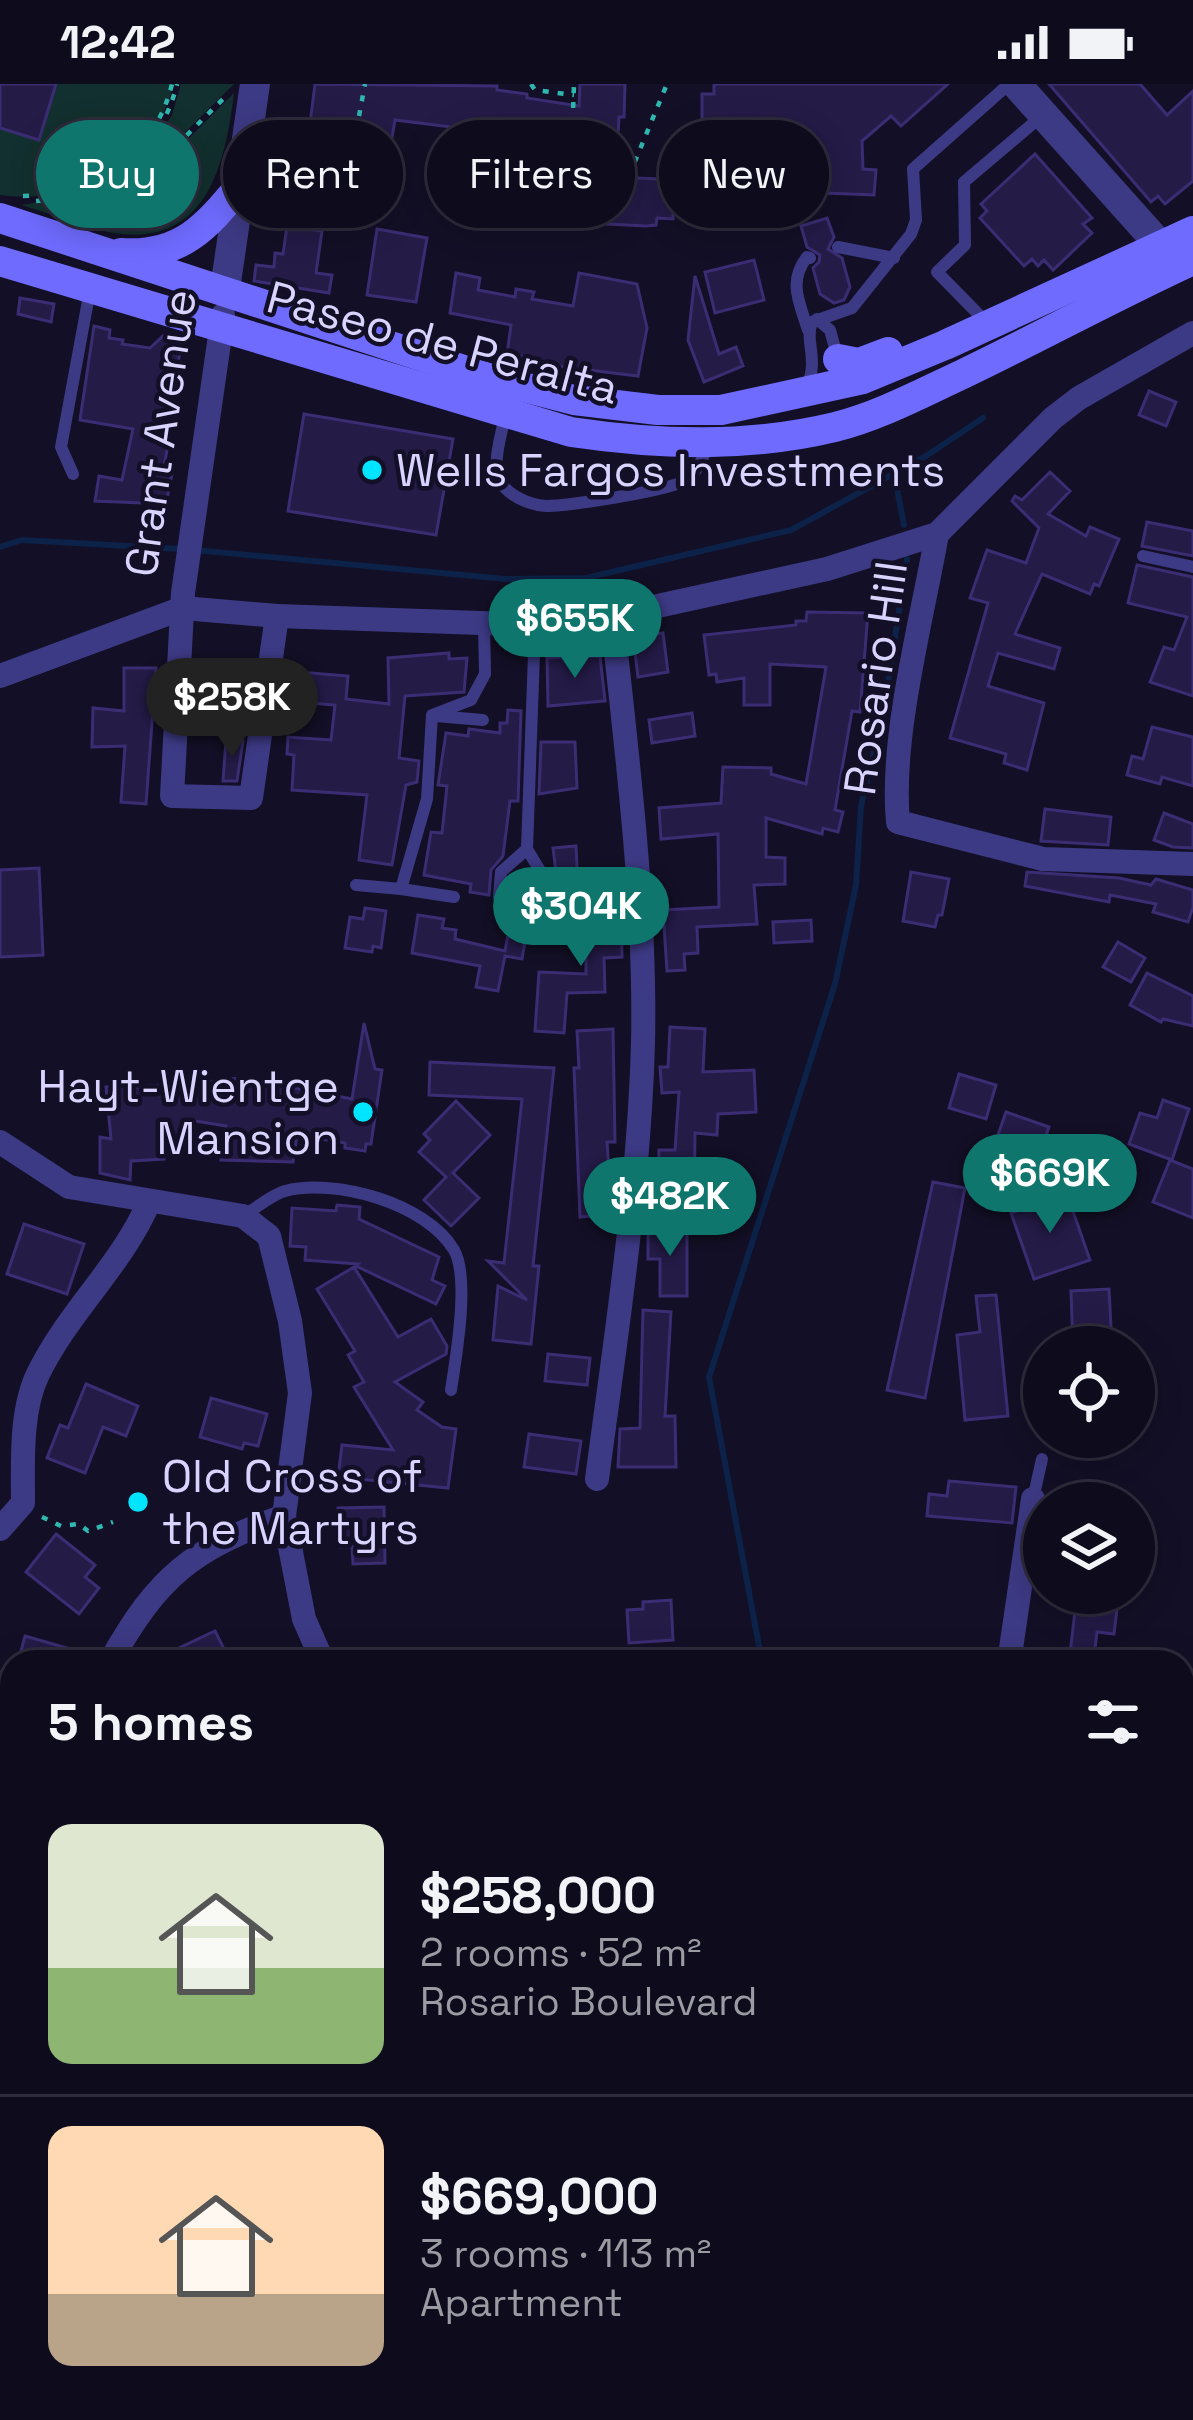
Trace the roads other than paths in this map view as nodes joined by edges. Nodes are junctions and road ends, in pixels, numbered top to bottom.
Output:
1 (255, 84) edge
2 (1012, 84) edge
3 (1043, 115) junction
4 (250, 120) edge
5 (11, 205) edge
6 (223, 206) edge
7 (234, 228) edge
8 (1193, 231) edge
9 (99, 241) junction
10 (838, 247) dead end
11 (810, 258) dead end
12 (894, 258) junction
13 (0, 261) edge
14 (1182, 263) edge
15 (90, 288) junction
16 (224, 290) junction
17 (817, 319) junction
18 (988, 325) junction
19 (222, 328) junction
20 (808, 332) junction
21 (1193, 333) edge
22 (843, 370) junction
23 (800, 395) junction
24 (505, 413) junction
25 (709, 443) junction
26 (73, 474) dead end
27 (937, 534) junction
28 (1143, 556) dead end
29 (1193, 567) edge
30 (183, 601) junction
31 (277, 616) junction
32 (612, 616) junction
33 (484, 623) junction
34 (536, 625) junction
35 (0, 676) edge
36 (432, 715) junction
37 (483, 720) dead end
38 (527, 849) junction
39 (1193, 864) edge
40 (356, 885) dead end
41 (401, 889) junction
42 (454, 897) dead end
43 (0, 1142) edge
44 (149, 1202) junction
45 (243, 1216) junction
46 (451, 1390) dead end
47 (1042, 1459) dead end
48 (597, 1479) dead end
49 (1037, 1482) edge
50 (284, 1516) junction
51 (0, 1528) edge
52 (1023, 1571) edge
53 (117, 1650) edge
54 (318, 1650) edge
55 (1011, 1650) edge

1 - 4 street, Grant Avenue
2 - 3 street
2 - 12 lane
3 - 14 street
3 - 18 lane
5 - 9 main road, Paseo de Peralta
6 - 9 main road
7 - 16 street, Grant Avenue
8 - 14 main road, Paseo de Peralta
9 - 16 main road, Paseo de Peralta
10 - 12 lane
11 - 20 lane
12 - 17 lane
13 - 15 main road, Paseo de Peralta
14 - 18 main road, Paseo de Peralta
14 - 25 main road, Paseo de Peralta
15 - 19 main road, Paseo de Peralta
15 - 26 lane
16 - 19 street, Grant Avenue
16 - 23 main road, Paseo de Peralta
17 - 20 lane
17 - 22 lane
18 - 22 main road, Paseo de Peralta
19 - 24 main road, Paseo de Peralta
19 - 30 street, Grant Avenue
20 - 23 lane
21 - 27 street
22 - 23 main road, Paseo de Peralta
24 - 25 main road, Paseo de Peralta
24 - 25 lane
27 - 32 street
27 - 39 street, Rosario Hill
28 - 29 lane
30 - 31 street
30 - 31 street, Grant Avenue
30 - 35 street
31 - 33 street
32 - 34 street
32 - 48 street
33 - 34 street
33 - 36 lane
34 - 38 lane
36 - 37 lane
36 - 41 lane
38 - 38 lane
40 - 41 lane
41 - 42 lane
43 - 44 street
44 - 45 street
44 - 51 street
45 - 46 lane
45 - 50 street
47 - 49 lane
50 - 53 street
50 - 54 street
52 - 55 street

